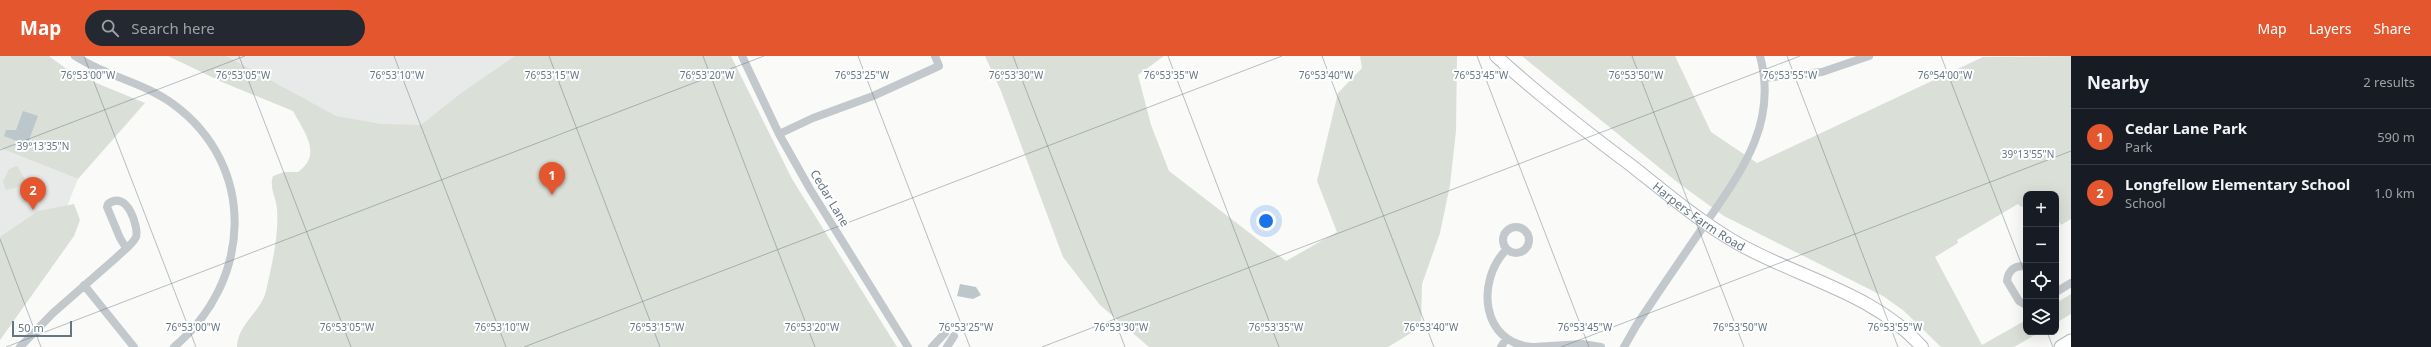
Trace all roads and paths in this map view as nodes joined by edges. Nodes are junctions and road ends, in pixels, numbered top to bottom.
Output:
1 (75, 56) edge
2 (742, 56) edge
3 (935, 56) edge
4 (1496, 56) edge
5 (1760, 56) edge
6 (1869, 56) edge
7 (1764, 78) junction
8 (779, 134) junction
9 (1705, 224) junction
10 (126, 248) junction
11 (1506, 250) dead end
12 (2023, 267) edge
13 (2071, 283) edge
14 (84, 285) junction
15 (2059, 290) edge
16 (2023, 303) edge
17 (946, 333) dead end
18 (954, 336) dead end
19 (1506, 339) junction
20 (2071, 341) edge
21 (20, 347) edge
22 (134, 347) edge
23 (174, 347) edge
24 (908, 347) edge
25 (932, 347) edge
26 (947, 347) edge
27 (1501, 347) edge
28 (1533, 347) edge
29 (1601, 347) edge
30 (1624, 347) edge
31 (1922, 347) edge
32 (2061, 347) edge

1 - 23 street
2 - 8 street, Cedar Lane
3 - 8 street
4 - 9 main road, Harpers Farm Road
5 - 7 street
6 - 7 street
7 - 9 street
8 - 24 street, Cedar Lane
9 - 30 street
9 - 31 main road, Harpers Farm Road
10 - 10 street
10 - 14 street
11 - 19 street
12 - 16 street
13 - 15 street
14 - 21 street
14 - 22 street
17 - 25 street
18 - 26 street
19 - 27 street
19 - 28 street
20 - 32 main road
28 - 29 street

